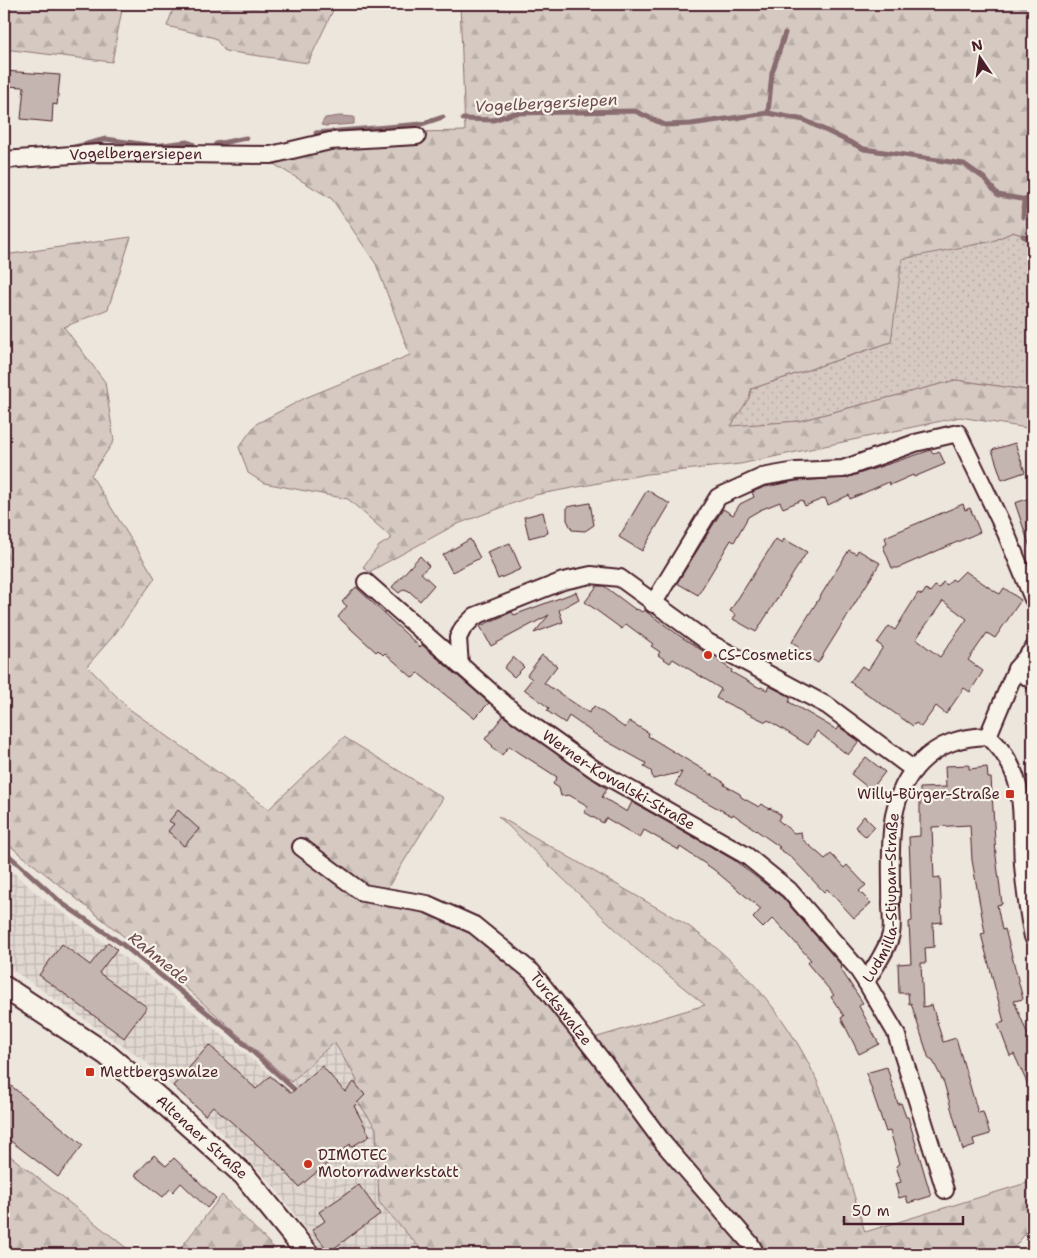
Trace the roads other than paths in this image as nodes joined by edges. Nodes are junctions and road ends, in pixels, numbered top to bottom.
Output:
1 (417, 136) dead end
2 (4, 160) edge
3 (366, 582) dead end
4 (1033, 599) edge
5 (654, 604) junction
6 (1033, 649) edge
7 (460, 666) junction
8 (1016, 669) junction
9 (1033, 681) edge
10 (988, 736) junction
11 (914, 770) junction
12 (301, 847) dead end
13 (1033, 938) edge
14 (866, 982) junction
15 (4, 987) edge
16 (944, 1190) dead end
17 (308, 1254) edge
18 (756, 1254) edge

1 - 2 street, Vogelbergersiepen
3 - 7 street, Werner-Kowalski-Straße
4 - 5 street
5 - 7 street
5 - 11 street
6 - 8 street
7 - 14 street, Werner-Kowalski-Straße
8 - 9 street
8 - 10 street
10 - 11 street, Ludmilla-Stjupan-Straße
10 - 13 street
11 - 14 street, Ludmilla-Stjupan-Straße
12 - 18 street, Turckswalze
14 - 16 street, Ludmilla-Stjupan-Straße
15 - 17 main road, Altenaer Straße

